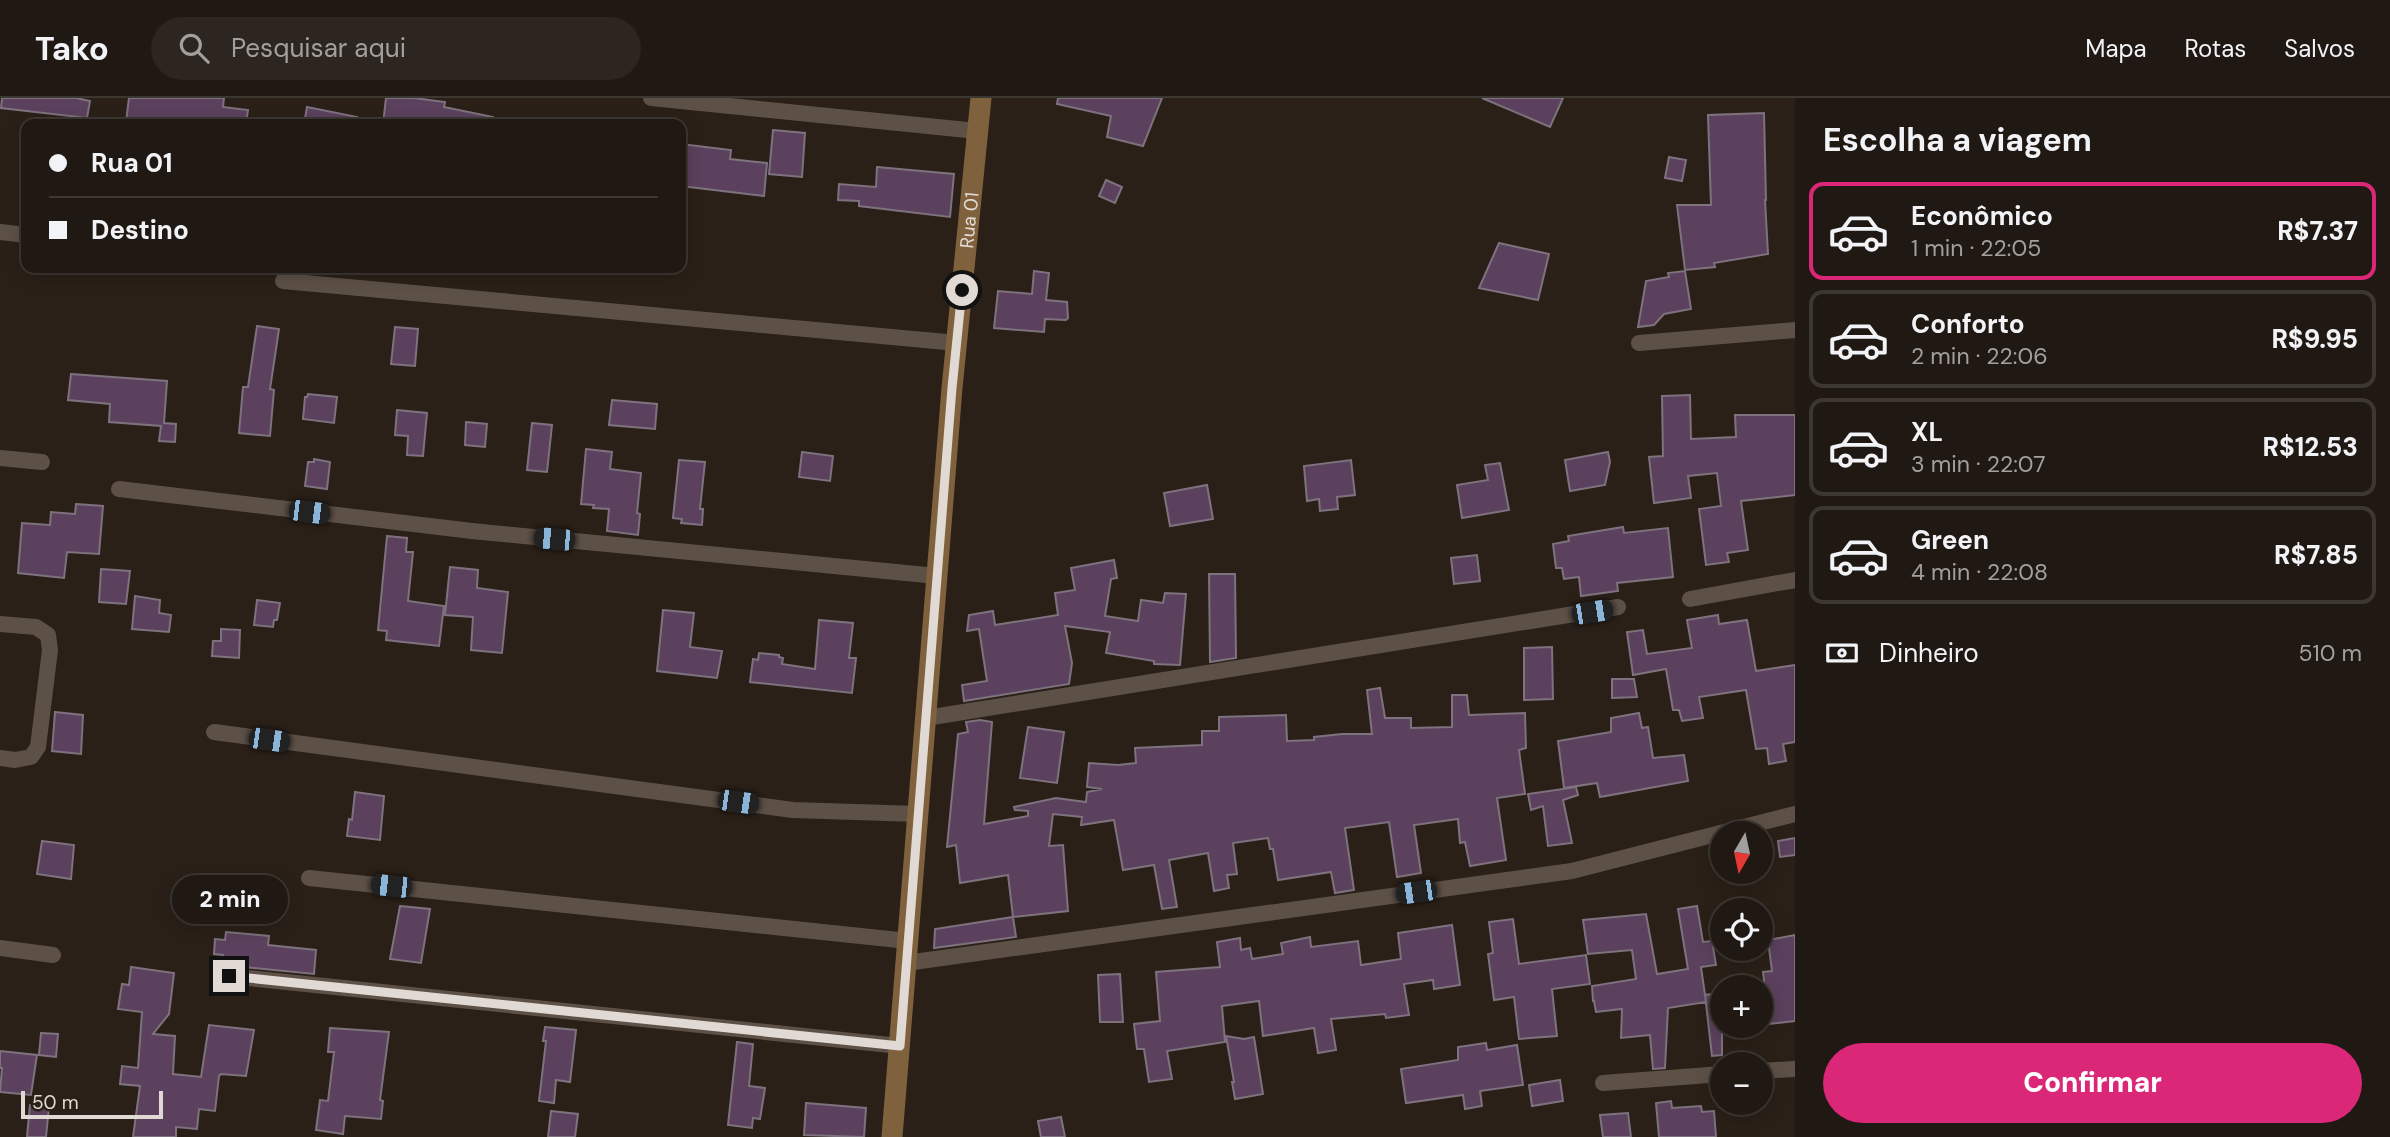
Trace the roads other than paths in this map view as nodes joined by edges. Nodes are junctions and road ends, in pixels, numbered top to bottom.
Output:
1 (651, 98) edge
2 (981, 98) edge
3 (977, 131) junction
4 (0, 232) edge
5 (21, 234) edge
6 (283, 281) dead end
7 (1795, 330) edge
8 (957, 343) junction
9 (1639, 343) dead end
10 (0, 458) edge
11 (42, 462) dead end
12 (119, 489) dead end
13 (937, 576) junction
14 (1795, 580) edge
15 (1690, 599) dead end
16 (1618, 607) dead end
17 (0, 624) edge
18 (926, 718) junction
19 (214, 732) dead end
20 (0, 758) edge
21 (918, 814) junction
22 (1795, 814) edge
23 (309, 878) dead end
24 (0, 948) edge
25 (907, 952) junction
26 (53, 955) dead end
27 (229, 976) dead end
28 (900, 1046) junction
29 (1795, 1069) edge
30 (1773, 1070) edge
31 (1710, 1075) edge
32 (1603, 1083) dead end
33 (892, 1137) edge

1 - 3 street
2 - 3 street, Rua 01
3 - 8 street, Rua 01
4 - 5 street
6 - 8 street
7 - 9 street
8 - 13 street, Rua 01
10 - 11 street
12 - 13 street
13 - 18 street, Rua 01
14 - 15 street
16 - 18 street
17 - 20 street
18 - 21 street, Rua 01
19 - 21 street
21 - 25 street, Rua 01
22 - 25 street
23 - 25 street
24 - 26 street
25 - 28 street, Rua 01
27 - 28 street
28 - 33 street, Rua 01
29 - 30 street
31 - 32 street

